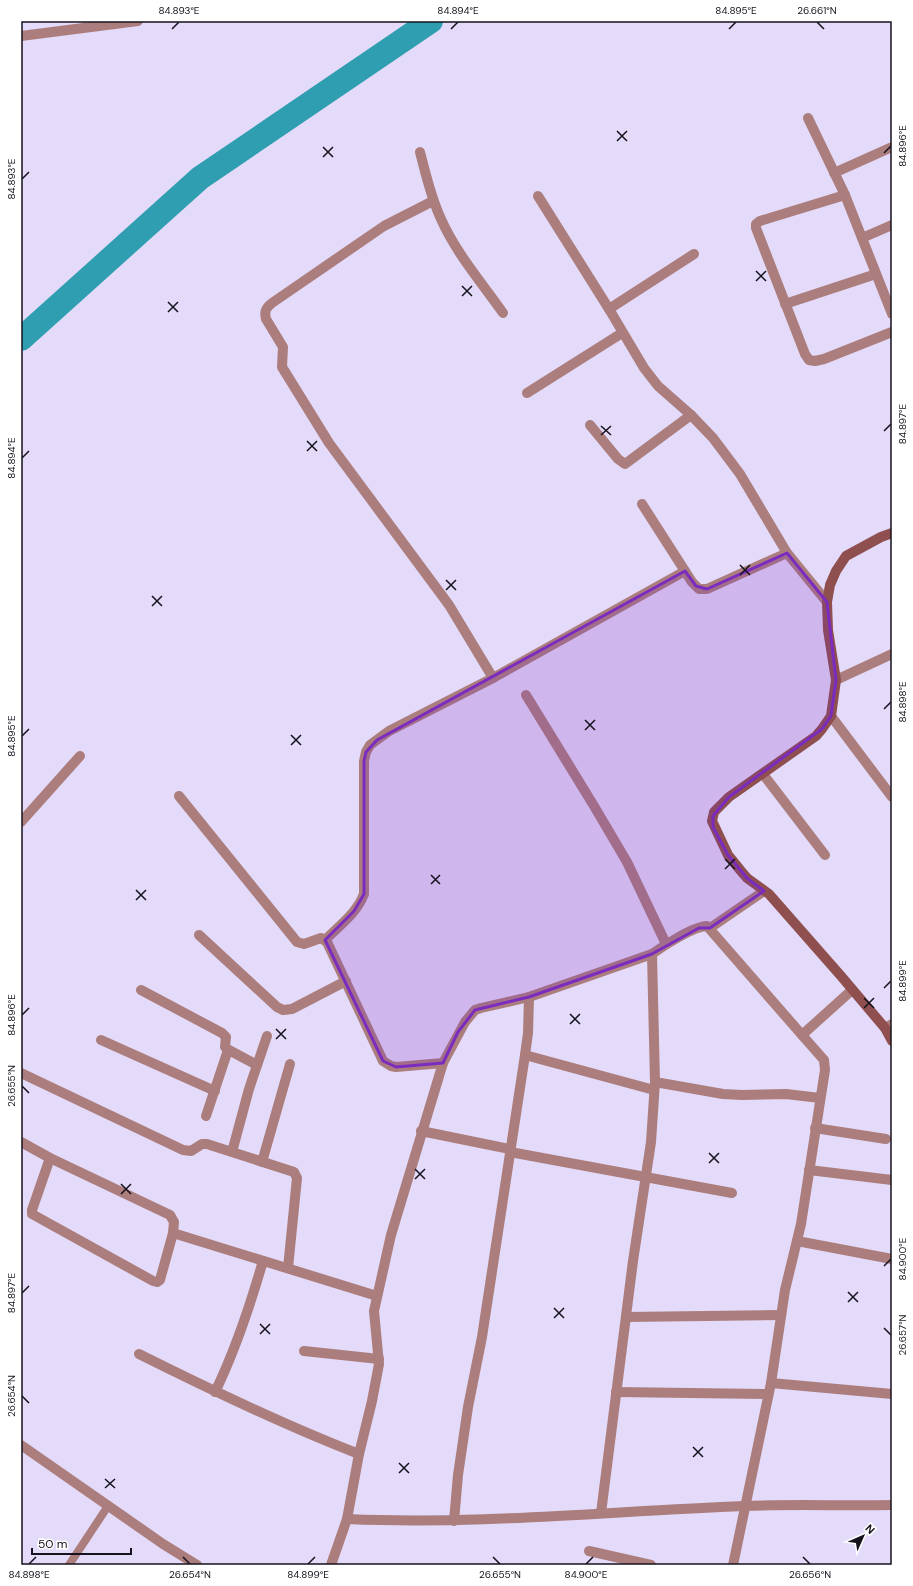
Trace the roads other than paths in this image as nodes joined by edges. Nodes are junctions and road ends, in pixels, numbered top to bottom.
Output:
1 (138, 21) edge
2 (21, 36) edge
3 (808, 118) dead end
4 (892, 147) edge
5 (420, 152) dead end
6 (834, 173) junction
7 (845, 195) junction
8 (538, 196) dead end
9 (433, 201) junction
10 (892, 225) edge
11 (862, 238) junction
12 (694, 254) dead end
13 (876, 274) junction
14 (785, 304) junction
15 (609, 309) junction
16 (504, 313) dead end
17 (892, 314) edge
18 (892, 332) edge
19 (622, 333) junction
20 (527, 393) dead end
21 (691, 415) junction
22 (590, 425) dead end
23 (642, 504) dead end
24 (892, 533) edge
25 (786, 553) junction
26 (685, 571) junction
27 (827, 602) junction
28 (892, 654) edge
29 (493, 678) junction
30 (836, 680) junction
31 (526, 695) dead end
32 (831, 716) junction
33 (80, 756) dead end
34 (763, 774) junction
35 (178, 796) dead end
36 (892, 797) edge
37 (21, 822) edge
38 (825, 855) dead end
39 (764, 891) junction
40 (710, 928) junction
41 (199, 935) dead end
42 (325, 940) junction
43 (666, 944) junction
44 (652, 954) junction
45 (346, 981) junction
46 (141, 990) dead end
47 (852, 990) junction
48 (529, 997) junction
49 (888, 1026) edge
50 (802, 1035) junction
51 (267, 1036) dead end
52 (101, 1040) dead end
53 (892, 1041) edge
54 (228, 1050) junction
55 (525, 1055) junction
56 (443, 1063) junction
57 (290, 1064) dead end
58 (257, 1065) junction
59 (21, 1073) edge
60 (654, 1086) junction
61 (215, 1091) junction
62 (820, 1098) junction
63 (206, 1116) dead end
64 (815, 1128) junction
65 (421, 1132) junction
66 (886, 1139) dead end
67 (21, 1142) edge
68 (510, 1150) junction
69 (232, 1152) junction
70 (50, 1158) junction
71 (262, 1162) junction
72 (809, 1170) junction
73 (646, 1178) junction
74 (892, 1180) edge
75 (732, 1193) dead end
76 (173, 1233) junction
77 (797, 1241) junction
78 (892, 1259) edge
79 (263, 1261) junction
80 (288, 1268) junction
81 (377, 1296) junction
82 (781, 1315) junction
83 (626, 1317) junction
84 (304, 1351) dead end
85 (139, 1354) dead end
86 (379, 1358) junction
87 (771, 1383) junction
88 (215, 1392) junction
89 (616, 1392) junction
90 (768, 1394) junction
91 (892, 1394) edge
92 (21, 1445) edge
93 (359, 1454) junction
94 (108, 1506) junction
95 (745, 1506) junction
96 (892, 1506) edge
97 (602, 1513) junction
98 (347, 1519) junction
99 (454, 1521) junction
100 (589, 1551) dead end
101 (69, 1565) edge
102 (197, 1565) edge
103 (331, 1565) edge
104 (651, 1565) edge
105 (733, 1565) edge

1 - 2 street
3 - 6 street
4 - 6 street
5 - 9 street
6 - 7 street
7 - 11 street
7 - 14 street
8 - 15 street
9 - 16 street
9 - 29 street
10 - 11 street
11 - 13 street
12 - 15 street
13 - 14 street
13 - 17 street
14 - 18 street
15 - 19 street
19 - 20 street
19 - 21 street
21 - 22 street
21 - 25 street
23 - 26 street
24 - 27 street
25 - 26 street
25 - 27 street
26 - 29 street
27 - 30 street
28 - 30 street
29 - 42 street
30 - 32 street
31 - 43 street
32 - 34 street
32 - 36 street
33 - 37 street
34 - 38 street
34 - 39 street
35 - 42 street
39 - 40 street
39 - 47 street
40 - 43 street
40 - 50 street
41 - 45 street
42 - 45 street
43 - 44 street
44 - 48 street
44 - 60 street
45 - 56 street
46 - 54 street
47 - 49 street
47 - 50 street
48 - 55 street
48 - 56 street
49 - 53 street
50 - 62 street
51 - 58 street
52 - 61 street
54 - 58 street
54 - 61 street
55 - 60 street
55 - 68 street
56 - 65 street
57 - 71 street
58 - 69 street
59 - 69 street
60 - 62 street
60 - 73 street
61 - 63 street
62 - 64 street
64 - 66 street
64 - 72 street
65 - 68 street
65 - 81 street
67 - 70 street
68 - 73 street
68 - 99 street
69 - 71 street
70 - 76 street
70 - 76 street
71 - 80 street
72 - 74 street
72 - 77 street
73 - 75 street
73 - 83 street
76 - 79 street
77 - 78 street
77 - 82 street
79 - 80 street
79 - 88 street
80 - 81 street
81 - 86 street
82 - 83 street
82 - 87 street
83 - 89 street
84 - 86 street
85 - 88 street
86 - 93 street
87 - 90 street
87 - 91 street
88 - 93 street
89 - 90 street
89 - 97 street
90 - 95 street
92 - 94 street
93 - 98 street
94 - 101 lane
94 - 102 street
95 - 96 street
95 - 97 street
95 - 105 street
97 - 99 street
98 - 99 street
98 - 103 street
100 - 104 street

